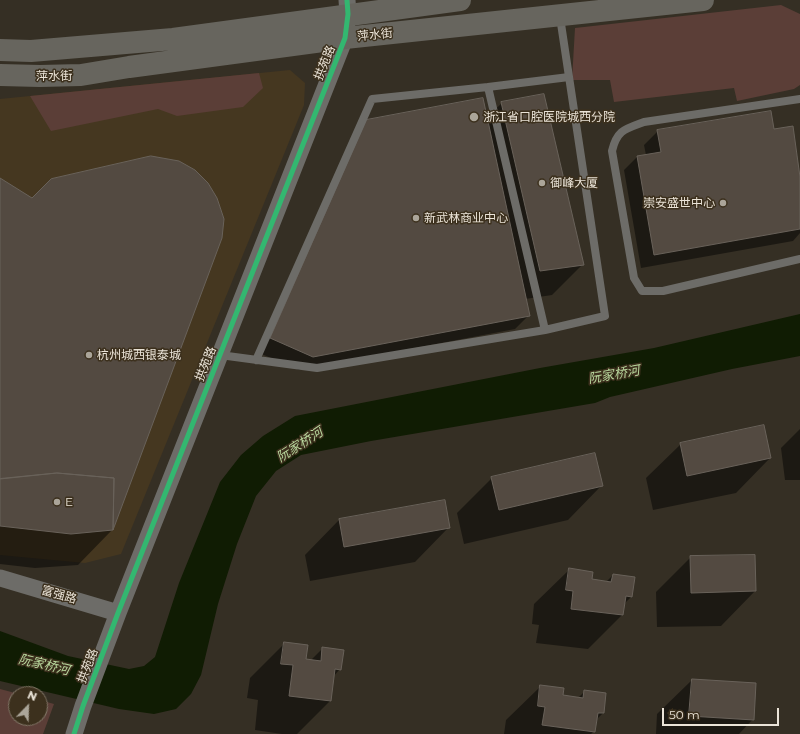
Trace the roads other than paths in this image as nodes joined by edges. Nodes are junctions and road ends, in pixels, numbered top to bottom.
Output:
1 (460, 0) edge
2 (703, 0) edge
3 (347, 7) edge
4 (560, 16) dead end
5 (345, 38) junction
6 (0, 50) edge
7 (0, 75) edge
8 (569, 77) junction
9 (488, 87) junction
10 (800, 100) edge
11 (800, 259) edge
12 (545, 330) junction
13 (220, 355) junction
14 (256, 360) junction
15 (0, 578) edge
16 (118, 613) junction
17 (74, 734) edge

1 - 3 main road, 萍水街
2 - 5 main road, 萍水街
3 - 5 street, 拱苑路
3 - 6 main road, 萍水街
4 - 8 lane
5 - 7 main road, 萍水街
5 - 13 street, 拱苑路
8 - 9 lane
8 - 12 lane
9 - 12 lane
9 - 14 lane
10 - 11 lane
12 - 14 lane
13 - 14 lane
13 - 16 street, 拱苑路
15 - 16 street, 富强路
16 - 17 street, 拱苑路

